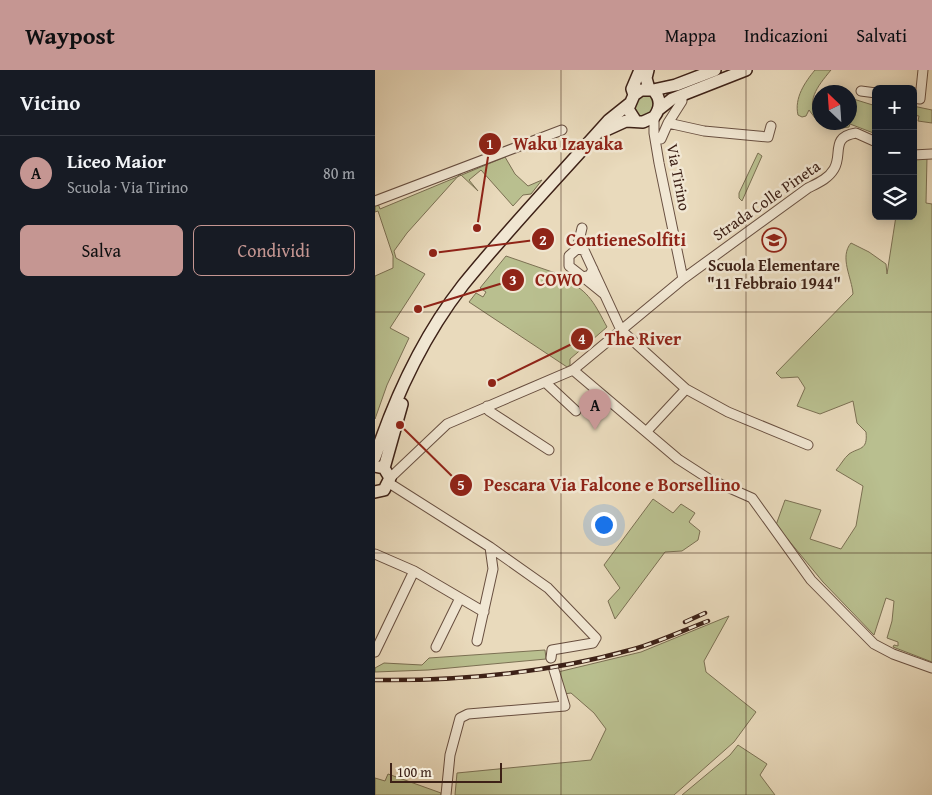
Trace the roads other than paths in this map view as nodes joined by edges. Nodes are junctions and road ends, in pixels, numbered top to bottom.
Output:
1 (640, 70) edge
2 (649, 70) edge
3 (715, 70) edge
4 (746, 70) edge
5 (923, 70) edge
6 (651, 89) junction
7 (861, 91) dead end
8 (872, 92) edge
9 (682, 95) junction
10 (917, 99) edge
11 (631, 100) junction
12 (656, 114) junction
13 (635, 120) junction
14 (668, 123) junction
15 (771, 126) dead end
16 (562, 130) dead end
17 (594, 137) junction
18 (661, 139) dead end
19 (872, 140) edge
20 (932, 154) edge
21 (917, 155) edge
22 (375, 201) edge
23 (582, 228) dead end
24 (577, 249) junction
25 (593, 269) junction
26 (583, 277) junction
27 (683, 279) junction
28 (606, 296) junction
29 (621, 330) junction
30 (414, 364) junction
31 (573, 370) junction
32 (546, 383) junction
33 (686, 389) junction
34 (487, 406) junction
35 (576, 411) dead end
36 (659, 418) junction
37 (637, 424) junction
38 (646, 432) junction
39 (807, 445) dead end
40 (549, 450) dead end
41 (375, 457) edge
42 (387, 474) edge
43 (400, 490) junction
44 (377, 496) edge
45 (490, 547) junction
46 (375, 554) edge
47 (414, 570) junction
48 (460, 598) junction
49 (484, 612) junction
50 (477, 641) dead end
51 (436, 648) dead end
52 (375, 652) edge
53 (550, 654) dead end
54 (932, 668) edge
55 (554, 670) dead end
56 (446, 795) edge

1 - 11 street
2 - 6 street
3 - 6 street
4 - 9 street
5 - 10 street
6 - 11 street
6 - 12 street
7 - 8 street
9 - 12 street
9 - 14 street, Via Tirino
11 - 13 street
11 - 17 street
12 - 13 street
12 - 27 street, Via Tirino
13 - 17 street
14 - 15 street, Via Tirino
14 - 18 street, Via Tirino
16 - 22 street
17 - 30 street
19 - 27 street, Strada Colle Pineta
20 - 21 street
23 - 24 street
24 - 25 street
24 - 26 street
25 - 26 street
25 - 28 street
26 - 28 street
27 - 29 street
28 - 29 street
29 - 31 street
29 - 33 street
30 - 41 street
30 - 42 street
31 - 32 street
31 - 37 street
32 - 34 street
32 - 35 street
33 - 36 street
33 - 39 street
34 - 40 street
34 - 42 street
36 - 37 street
36 - 38 street
37 - 38 street
38 - 54 street
42 - 43 street
42 - 43 street
42 - 44 street
43 - 45 street
45 - 49 street
45 - 53 street
46 - 47 street
47 - 48 street
47 - 52 street
48 - 49 street
48 - 51 street
49 - 50 street
55 - 56 street

